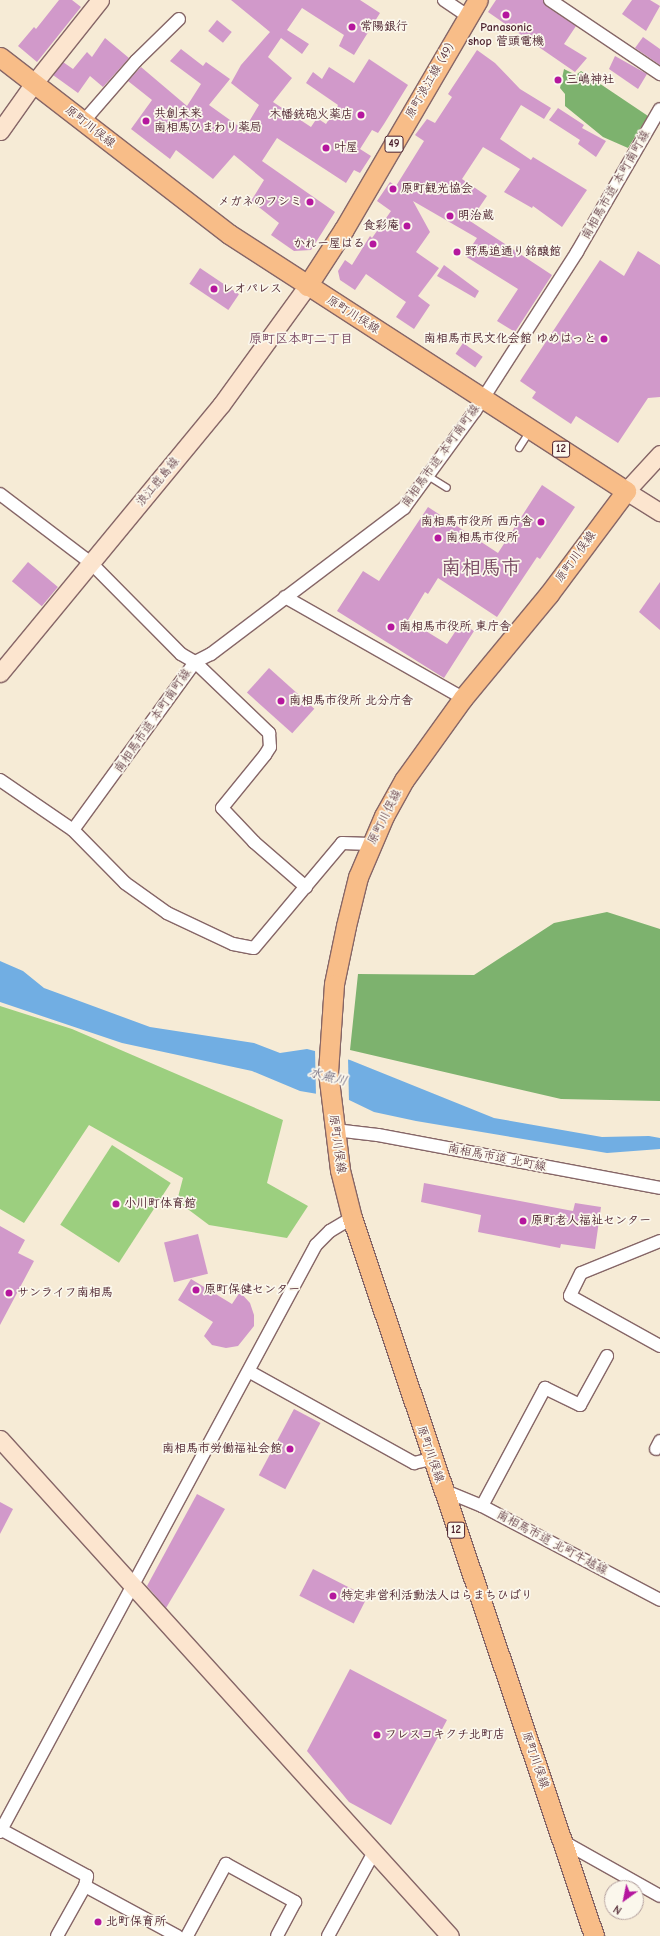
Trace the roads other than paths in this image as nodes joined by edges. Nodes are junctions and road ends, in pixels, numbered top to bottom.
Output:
1 (100, 0) edge
2 (444, 0) edge
3 (550, 0) edge
4 (473, 8) edge
5 (179, 19) dead end
6 (0, 57) edge
7 (660, 74) edge
8 (34, 83) junction
9 (660, 110) edge
10 (83, 122) junction
11 (0, 131) edge
12 (307, 286) junction
13 (483, 398) junction
14 (531, 430) junction
15 (519, 448) dead end
16 (660, 454) edge
17 (428, 476) junction
18 (446, 488) dead end
19 (626, 491) junction
20 (0, 494) edge
21 (660, 512) edge
22 (91, 563) junction
23 (285, 597) junction
24 (195, 662) junction
25 (0, 673) edge
26 (463, 698) junction
27 (0, 780) edge
28 (73, 830) junction
29 (370, 844) junction
30 (306, 887) junction
31 (334, 1124) junction
32 (660, 1188) edge
33 (352, 1218) junction
34 (660, 1241) edge
35 (660, 1346) edge
36 (607, 1356) dead end
37 (250, 1372) junction
38 (0, 1438) edge
39 (432, 1459) junction
40 (442, 1490) junction
41 (482, 1506) junction
42 (132, 1585) junction
43 (660, 1600) edge
44 (0, 1830) edge
45 (562, 1841) junction
46 (374, 1852) junction
47 (85, 1886) junction
48 (660, 1896) edge
49 (57, 1936) edge
50 (177, 1936) edge
51 (187, 1936) edge
52 (277, 1936) edge
53 (328, 1936) edge
54 (450, 1936) edge
55 (594, 1936) edge

1 - 8 street
2 - 4 street
3 - 7 street
4 - 12 main road, 原町浪江線 (49) / 49
5 - 10 street
6 - 8 main road, 原町川俣線 / 12
8 - 10 main road, 原町川俣線 / 12
8 - 11 street
9 - 13 street, 南相馬市道 本町南町線
10 - 12 main road, 原町川俣線 / 12
12 - 13 main road, 原町川俣線 / 12
12 - 22 street, 浪江鹿島線
13 - 14 main road, 原町川俣線 / 12
13 - 17 street, 南相馬市道 本町南町線
14 - 15 lane
14 - 19 main road, 原町川俣線 / 12
16 - 19 street
17 - 18 lane
17 - 23 street, 南相馬市道 本町南町線
19 - 21 street
19 - 26 main road, 原町川俣線 / 12
20 - 22 street
22 - 24 street
22 - 25 street, 浪江鹿島線
23 - 24 street, 南相馬市道 本町南町線
23 - 26 street
24 - 28 street, 南相馬市道 本町南町線
24 - 30 street
26 - 29 main road, 原町川俣線 / 12
27 - 28 street
28 - 30 street
29 - 30 street
29 - 31 main road, 原町川俣線 / 12
31 - 32 street, 南相馬市道 北町線
31 - 33 main road, 原町川俣線 / 12
33 - 37 street
33 - 39 main road, 原町川俣線 / 12
34 - 35 street
36 - 41 street
37 - 39 street
37 - 42 street
38 - 42 street
39 - 40 main road, 原町川俣線 / 12
40 - 41 street, 南相馬市道 北町牛越線
40 - 45 main road, 原町川俣線 / 12
41 - 43 street, 南相馬市道 北町牛越線
42 - 44 street
42 - 46 street
44 - 47 street
45 - 48 street
45 - 55 main road, 原町川俣線 / 12
46 - 53 street
46 - 54 street
47 - 49 street
47 - 50 street
51 - 52 street

